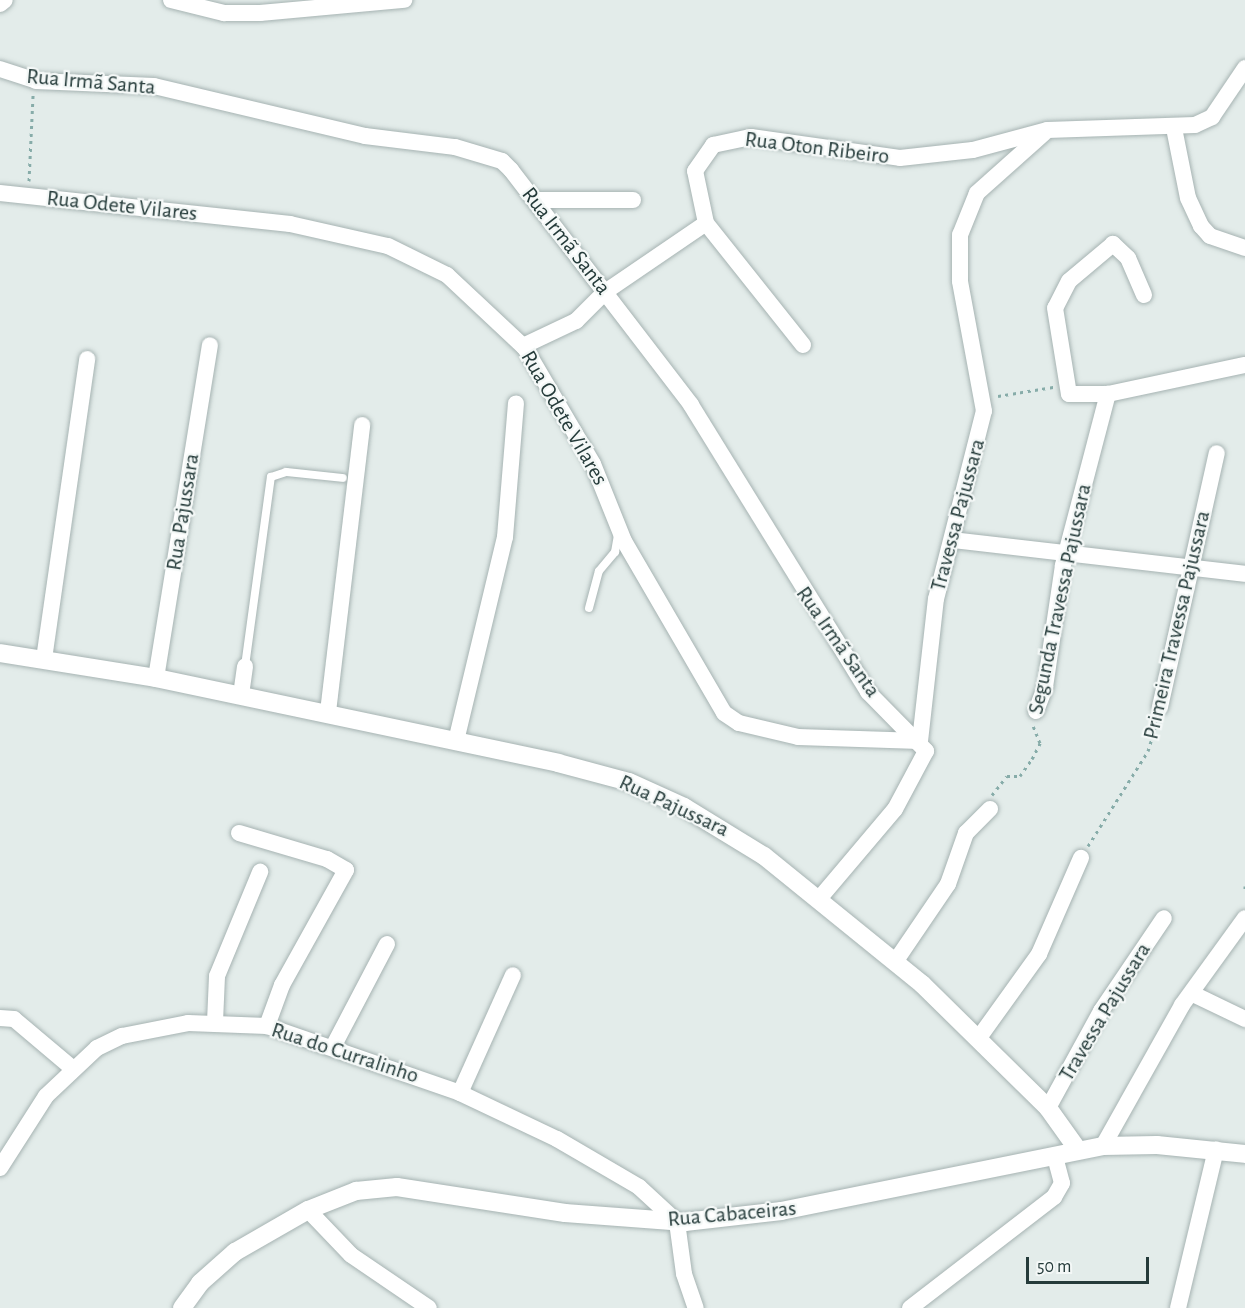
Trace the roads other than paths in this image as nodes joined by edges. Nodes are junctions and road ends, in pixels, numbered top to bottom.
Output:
1 (5, 0) edge
2 (171, 0) edge
3 (404, 0) edge
4 (0, 4) edge
5 (286, 5) edge
6 (1245, 68) edge
7 (0, 69) edge
8 (1174, 128) junction
9 (1047, 130) junction
10 (0, 193) edge
11 (535, 200) junction
12 (633, 200) dead end
13 (706, 224) junction
14 (1245, 248) edge
15 (605, 292) junction
16 (1144, 295) dead end
17 (210, 345) dead end
18 (802, 345) dead end
19 (524, 346) junction
20 (87, 359) dead end
21 (1245, 365) edge
22 (1108, 394) junction
23 (516, 403) dead end
24 (362, 424) dead end
25 (1217, 453) dead end
26 (343, 478) dead end
27 (619, 528) junction
28 (953, 540) junction
29 (1069, 552) junction
30 (1187, 569) junction
31 (1245, 574) edge
32 (589, 608) dead end
33 (0, 653) edge
34 (44, 659) junction
35 (245, 666) joint
36 (156, 678) junction
37 (241, 695) junction
38 (1160, 707) road end
39 (1036, 711) road end
40 (328, 712) junction
41 (457, 735) junction
42 (920, 741) junction
43 (990, 809) road end
44 (239, 833) dead end
45 (1081, 858) road end
46 (260, 872) dead end
47 (819, 900) junction
48 (1164, 918) dead end
49 (1245, 918) edge
50 (387, 944) dead end
51 (895, 962) junction
52 (513, 975) dead end
53 (1193, 994) junction
54 (0, 1018) edge
55 (1245, 1019) edge
56 (215, 1022) junction
57 (267, 1026) junction
58 (978, 1039) junction
59 (334, 1046) junction
60 (70, 1067) junction
61 (460, 1093) junction
62 (1048, 1108) junction
63 (1103, 1146) junction
64 (1078, 1150) junction
65 (1216, 1150) junction
66 (1245, 1154) edge
67 (1055, 1156) junction
68 (0, 1168) edge
69 (308, 1210) junction
70 (677, 1222) junction
71 (182, 1308) edge
72 (429, 1308) edge
73 (696, 1308) edge
74 (910, 1308) edge
75 (1178, 1308) edge

1 - 4 street
2 - 5 street
3 - 5 street
6 - 8 street, Rua Oton Ribeiro
7 - 11 street, Rua Irmã Santa
8 - 9 street, Rua Oton Ribeiro
8 - 14 street
9 - 13 street, Rua Oton Ribeiro
9 - 28 street, Travessa Pajussara
10 - 19 street, Rua Odete Vilares
11 - 12 street
11 - 15 street, Rua Irmã Santa
13 - 15 street
13 - 18 street, Rua Oton Ribeiro
15 - 19 street
15 - 42 street, Rua Irmã Santa
16 - 22 street
17 - 36 street, Rua Pajussara
19 - 27 street, Rua Odete Vilares
20 - 34 street
21 - 22 street
22 - 29 street, Segunda Travessa Pajussara
23 - 41 street
24 - 40 street
25 - 30 street, Primeira Travessa Pajussara
26 - 35 lane
27 - 32 lane
27 - 42 street, Rua Odete Vilares
28 - 29 street
28 - 42 street, Travessa Pajussara
29 - 30 street
29 - 39 street, Segunda Travessa Pajussara
30 - 31 street
30 - 38 street, Primeira Travessa Pajussara
33 - 34 main road, Rua Pajussara
34 - 36 main road, Rua Pajussara
35 - 37 street
36 - 37 main road, Rua Pajussara
37 - 40 main road, Rua Pajussara
40 - 41 main road, Rua Pajussara
41 - 47 main road, Rua Pajussara
42 - 47 street, Travessa Pajussara
43 - 51 street
44 - 57 street
45 - 58 street
46 - 56 street
47 - 51 main road, Rua Pajussara
48 - 62 street, Travessa Pajussara
49 - 53 street
50 - 59 street
51 - 58 main road, Rua Pajussara
52 - 61 street
53 - 55 street
53 - 63 street
54 - 60 street
56 - 57 street, Rua do Curralinho
56 - 60 street, Rua do Curralinho
57 - 59 street, Rua do Curralinho
58 - 62 main road, Rua Pajussara
59 - 61 street, Rua do Curralinho
60 - 68 street, Rua do Curralinho
61 - 70 street, Rua do Curralinho
62 - 64 main road, Rua Pajussara
63 - 64 main road, Rua Cabaceiras
63 - 65 main road, Rua Cabaceiras
64 - 67 main road, Rua Cabaceiras
65 - 66 main road, Rua Cabaceiras
65 - 75 street
67 - 70 main road, Rua Cabaceiras
67 - 74 street
69 - 70 main road, Rua Cabaceiras
69 - 71 main road, Rua Cabaceiras
69 - 72 street
70 - 73 street

